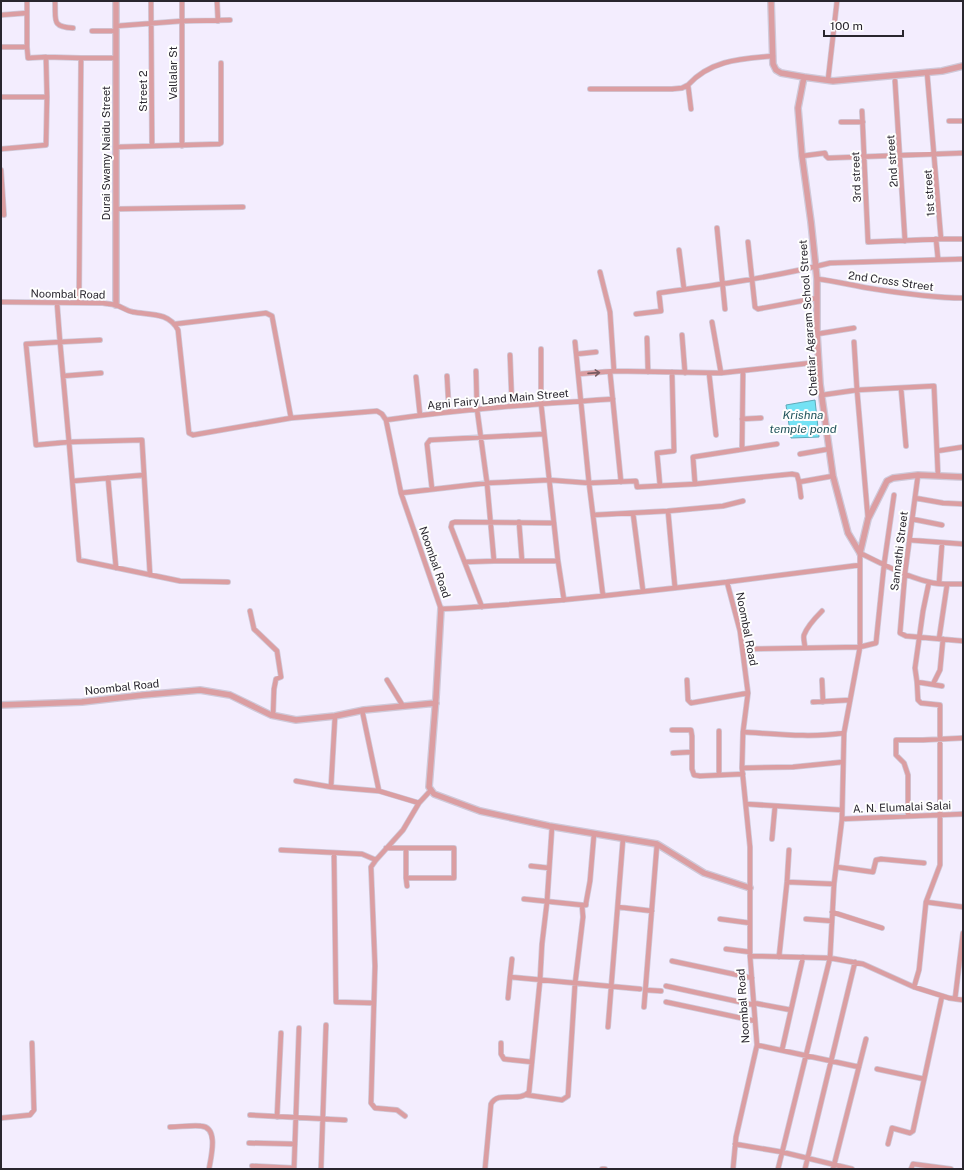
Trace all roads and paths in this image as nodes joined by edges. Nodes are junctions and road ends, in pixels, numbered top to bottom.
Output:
1 (27, 1) edge
2 (55, 1) edge
3 (116, 1) edge
4 (151, 1) edge
5 (182, 1) edge
6 (217, 1) edge
7 (771, 1) edge
8 (837, 1) edge
9 (27, 13) junction
10 (1, 14) edge
11 (218, 20) junction
12 (230, 20) dead end
13 (182, 21) junction
14 (151, 24) junction
15 (73, 28) dead end
16 (116, 29) junction
17 (92, 31) dead end
18 (1, 47) edge
19 (27, 47) junction
20 (773, 56) junction
21 (46, 57) junction
22 (81, 58) junction
23 (115, 58) junction
24 (221, 63) dead end
25 (963, 66) edge
26 (927, 72) junction
27 (804, 77) junction
28 (828, 80) junction
29 (895, 81) dead end
30 (688, 85) junction
31 (590, 89) dead end
32 (1, 97) edge
33 (47, 98) junction
34 (691, 109) dead end
35 (862, 111) dead end
36 (949, 121) dead end
37 (963, 121) edge
38 (841, 122) dead end
39 (863, 122) junction
40 (152, 146) junction
41 (182, 146) junction
42 (116, 147) junction
43 (1, 148) edge
44 (963, 152) edge
45 (935, 153) junction
46 (901, 154) junction
47 (802, 156) junction
48 (865, 156) junction
49 (1, 170) edge
50 (1, 178) edge
51 (2, 202) edge
52 (243, 207) dead end
53 (116, 209) junction
54 (4, 215) dead end
55 (717, 228) dead end
56 (939, 239) junction
57 (963, 239) edge
58 (905, 241) junction
59 (748, 242) dead end
60 (679, 250) dead end
61 (938, 259) junction
62 (963, 259) edge
63 (816, 268) junction
64 (600, 272) dead end
65 (817, 279) junction
66 (752, 280) junction
67 (722, 284) junction
68 (684, 289) junction
69 (817, 298) junction
70 (963, 298) edge
71 (1, 302) edge
72 (57, 303) junction
73 (79, 303) junction
74 (116, 305) junction
75 (725, 309) dead end
76 (636, 314) dead end
77 (712, 322) dead end
78 (175, 324) junction
79 (854, 328) dead end
80 (817, 334) junction
81 (682, 335) dead end
82 (647, 338) dead end
83 (100, 340) dead end
84 (60, 342) junction
85 (575, 342) dead end
86 (854, 342) dead end
87 (541, 349) dead end
88 (596, 352) dead end
89 (577, 354) junction
90 (510, 355) dead end
91 (819, 362) junction
92 (476, 371) dead end
93 (612, 371) junction
94 (743, 371) junction
95 (648, 372) junction
96 (672, 372) junction
97 (101, 373) dead end
98 (685, 373) junction
99 (709, 373) junction
100 (721, 373) junction
101 (578, 374) junction
102 (63, 376) junction
103 (447, 376) dead end
104 (416, 377) dead end
105 (901, 388) junction
106 (857, 390) junction
107 (822, 395) junction
108 (613, 399) junction
109 (581, 401) junction
110 (541, 403) junction
111 (512, 406) junction
112 (478, 409) junction
113 (449, 411) junction
114 (420, 415) junction
115 (291, 418) junction
116 (761, 418) dead end
117 (742, 419) junction
118 (386, 420) junction
119 (544, 434) junction
120 (716, 435) dead end
121 (481, 437) junction
122 (70, 442) junction
123 (777, 444) dead end
124 (906, 446) dead end
125 (963, 447) edge
126 (742, 449) junction
127 (829, 450) junction
128 (937, 451) junction
129 (800, 454) dead end
130 (144, 475) junction
131 (918, 475) junction
132 (938, 475) junction
133 (833, 476) junction
134 (963, 477) edge
135 (108, 478) junction
136 (549, 480) junction
137 (73, 481) junction
138 (621, 482) junction
139 (799, 482) junction
140 (487, 483) junction
141 (589, 484) junction
142 (695, 484) junction
143 (660, 486) junction
144 (432, 489) junction
145 (401, 493) junction
146 (894, 495) dead end
147 (801, 497) dead end
148 (915, 498) junction
149 (743, 501) dead end
150 (963, 504) edge
151 (668, 511) junction
152 (634, 513) junction
153 (593, 515) junction
154 (868, 519) junction
155 (912, 519) junction
156 (519, 522) junction
157 (490, 523) junction
158 (554, 523) junction
159 (942, 525) dead end
160 (909, 540) junction
161 (942, 544) dead end
162 (963, 544) edge
163 (860, 553) junction
164 (494, 561) junction
165 (522, 561) junction
166 (558, 561) junction
167 (465, 562) junction
168 (860, 565) junction
169 (884, 565) junction
170 (116, 568) junction
171 (905, 573) junction
172 (150, 575) junction
173 (228, 582) dead end
174 (727, 582) junction
175 (929, 582) junction
176 (939, 584) junction
177 (963, 584) edge
178 (947, 585) junction
179 (675, 588) junction
180 (643, 592) junction
181 (603, 596) junction
182 (564, 600) junction
183 (482, 607) junction
184 (441, 609) junction
185 (250, 611) dead end
186 (822, 611) dead end
187 (918, 637) junction
188 (941, 639) junction
189 (963, 641) edge
190 (860, 647) junction
191 (805, 648) junction
192 (743, 649) junction
193 (387, 680) dead end
194 (687, 680) dead end
195 (822, 680) dead end
196 (917, 682) junction
197 (933, 684) junction
198 (942, 686) dead end
199 (748, 693) junction
200 (850, 700) junction
201 (813, 702) dead end
202 (823, 702) junction
203 (436, 703) junction
204 (1, 705) edge
205 (403, 706) junction
206 (362, 710) junction
207 (273, 716) junction
208 (335, 716) junction
209 (672, 730) dead end
210 (719, 731) dead end
211 (743, 732) junction
212 (844, 733) junction
213 (963, 738) edge
214 (940, 739) junction
215 (692, 752) junction
216 (673, 753) dead end
217 (843, 762) junction
218 (742, 768) junction
219 (743, 774) junction
220 (720, 775) junction
221 (296, 781) dead end
222 (331, 787) junction
223 (431, 790) junction
224 (379, 791) junction
225 (419, 803) junction
226 (746, 804) junction
227 (776, 806) junction
228 (842, 810) junction
229 (963, 814) edge
230 (908, 815) junction
231 (940, 815) junction
232 (842, 819) junction
233 (552, 827) junction
234 (594, 834) junction
235 (623, 839) junction
236 (772, 839) dead end
237 (657, 844) junction
238 (386, 848) junction
239 (406, 848) junction
240 (281, 850) dead end
241 (789, 850) dead end
242 (334, 852) junction
243 (376, 860) junction
244 (924, 863) dead end
245 (531, 866) dead end
246 (837, 867) junction
247 (549, 868) junction
248 (406, 878) junction
249 (787, 882) junction
250 (834, 884) junction
251 (407, 886) dead end
252 (750, 888) junction
253 (524, 899) dead end
254 (547, 902) junction
255 (926, 902) junction
256 (582, 905) junction
257 (618, 907) junction
258 (963, 907) edge
259 (652, 911) junction
260 (832, 912) junction
261 (720, 919) dead end
262 (806, 920) dead end
263 (832, 921) junction
264 (750, 922) junction
265 (882, 928) dead end
266 (963, 933) edge
267 (726, 949) dead end
268 (750, 954) junction
269 (779, 957) junction
270 (804, 957) junction
271 (830, 958) junction
272 (512, 959) dead end
273 (672, 961) dead end
274 (855, 962) junction
275 (510, 977) junction
276 (752, 978) junction
277 (540, 980) junction
278 (575, 984) junction
279 (666, 986) dead end
280 (612, 987) junction
281 (914, 987) junction
282 (640, 989) dead end
283 (646, 990) junction
284 (661, 991) dead end
285 (942, 996) junction
286 (508, 998) dead end
287 (955, 999) junction
288 (963, 1000) edge
289 (666, 1002) dead end
290 (373, 1003) junction
291 (754, 1004) junction
292 (644, 1007) dead end
293 (791, 1010) junction
294 (755, 1021) junction
295 (326, 1025) dead end
296 (608, 1027) dead end
297 (299, 1028) dead end
298 (281, 1034) dead end
299 (866, 1039) dead end
300 (32, 1043) dead end
301 (501, 1043) dead end
302 (757, 1045) junction
303 (782, 1050) junction
304 (806, 1055) junction
305 (831, 1061) junction
306 (532, 1062) junction
307 (859, 1067) junction
308 (877, 1069) dead end
309 (924, 1079) junction
310 (527, 1095) junction
311 (250, 1115) dead end
312 (405, 1116) dead end
313 (277, 1117) junction
314 (1, 1118) edge
315 (296, 1118) junction
316 (323, 1119) junction
317 (345, 1120) dead end
318 (170, 1127) dead end
319 (249, 1143) dead end
320 (295, 1144) junction
321 (735, 1144) junction
322 (888, 1144) dead end
323 (782, 1152) junction
324 (808, 1158) junction
325 (252, 1166) dead end
326 (834, 1167) edge
327 (294, 1168) edge
328 (938, 1168) edge
329 (209, 1169) edge
330 (321, 1169) edge
331 (485, 1169) edge
332 (733, 1169) edge
333 (778, 1169) edge
334 (805, 1169) edge
335 (852, 1169) edge
336 (911, 1169) edge
337 (952, 1169) edge

1 - 9 street
2 - 15 street
3 - 16 street, Durai Swamy Naidu Street
4 - 14 street, Street 2
5 - 13 street, Vallalar St
6 - 11 street
7 - 20 street
8 - 28 street
9 - 10 street
9 - 19 street
11 - 12 street
11 - 13 street
13 - 14 street
13 - 41 street, Vallalar St
14 - 16 street
14 - 40 street, Street 2
16 - 17 street
16 - 23 street, Durai Swamy Naidu Street
18 - 19 street
19 - 21 street
20 - 27 street
20 - 30 street
21 - 22 street
21 - 33 street
22 - 23 street
22 - 73 street
23 - 42 street, Durai Swamy Naidu Street
24 - 41 street
25 - 26 street
26 - 28 street
26 - 45 street, 1st street
27 - 28 street
27 - 47 street, Chettiar Agaram School Street
29 - 46 street, 2nd street
30 - 31 street
30 - 34 street
32 - 33 street
33 - 43 street
35 - 39 street, 3rd street
36 - 37 street
38 - 39 street
39 - 48 street, 3rd street
40 - 41 street
40 - 42 street
42 - 53 street, Durai Swamy Naidu Street
44 - 45 street
45 - 46 street
45 - 56 street, 1st street
46 - 48 street
46 - 58 street, 2nd street
47 - 48 street
47 - 63 street, Chettiar Agaram School Street
48 - 58 street, 3rd street
49 - 50 street
50 - 51 street
51 - 54 street
52 - 53 street
53 - 74 street, Durai Swamy Naidu Street
55 - 67 street
56 - 57 street
56 - 58 street
56 - 61 street, 1st street
59 - 66 street
60 - 68 street
61 - 62 street
61 - 63 street
63 - 65 street, Chettiar Agaram School Street
63 - 66 street
64 - 93 street
65 - 69 street, Chettiar Agaram School Street
65 - 70 street, 2nd Cross Street
66 - 67 street
66 - 69 street
67 - 68 street
67 - 75 street
68 - 76 street
69 - 80 street, Chettiar Agaram School Street
71 - 72 street, Noombal Road
72 - 73 street, Noombal Road
72 - 84 street
73 - 74 street, Noombal Road
74 - 78 street, Noombal Road
77 - 100 street
78 - 115 street
78 - 115 street
79 - 80 street
80 - 91 street, Chettiar Agaram School Street
81 - 98 street
82 - 95 street
83 - 84 street
84 - 102 street
84 - 122 street
85 - 89 street
86 - 106 street
87 - 110 street
88 - 89 street
89 - 101 street
90 - 111 street
91 - 94 street
91 - 107 street, Chettiar Agaram School Street
92 - 112 street
93 - 95 street
101 -> 93 street
93 - 108 street
94 - 100 street
94 - 117 street
95 - 96 street
96 - 98 street
96 - 143 street
97 - 102 street
98 - 99 street
99 - 100 street
99 - 120 street
101 - 109 street
102 - 122 street
103 - 113 street
104 - 114 street
105 - 106 street
105 - 124 street
105 - 128 street
106 - 107 street
106 - 154 street
107 - 127 street, Chettiar Agaram School Street
108 - 109 street, Agni Fairy Land Main Street
108 - 138 street
109 - 110 street, Agni Fairy Land Main Street
109 - 141 street
110 - 111 street, Agni Fairy Land Main Street
110 - 119 street
111 - 112 street, Agni Fairy Land Main Street
112 - 113 street, Agni Fairy Land Main Street
112 - 121 street
113 - 114 street, Agni Fairy Land Main Street
114 - 118 street, Agni Fairy Land Main Street
115 - 118 street
116 - 117 street
117 - 126 street
118 - 145 street, Noombal Road
119 - 121 street
119 - 136 street
121 - 140 street
121 - 144 street
122 - 130 street
122 - 137 street
123 - 126 street
125 - 128 street
126 - 142 street
127 - 129 street
127 - 133 street, Chettiar Agaram School Street
128 - 132 street
130 - 135 street
130 - 172 street
131 - 132 street
131 - 148 street, Sannathi Street
131 - 154 street
132 - 134 street
133 - 139 street
133 - 163 street, Chettiar Agaram School Street
135 - 137 street
135 - 170 street
136 - 140 street
136 - 141 street
136 - 158 street
137 - 170 street
138 - 141 street
138 - 143 street
139 - 142 street
139 - 147 street
140 - 144 street
140 - 157 street
141 - 153 street
142 - 143 street
144 - 145 street
145 - 184 street, Noombal Road
146 - 169 street
148 - 150 street
148 - 155 street, Sannathi Street
149 - 151 street
151 - 152 street
151 - 179 street
152 - 153 street
152 - 180 street
153 - 181 street
154 - 163 street
155 - 159 street
155 - 160 street, Sannathi Street
156 - 157 street
156 - 158 street
156 - 165 street
157 - 164 street
157 - 167 street
158 - 166 street
160 - 162 street
160 - 171 street, Sannathi Street
161 - 176 street
163 - 168 street
163 - 169 street
164 - 165 street
164 - 167 street
165 - 166 street
166 - 182 street
167 - 183 street
168 - 174 street
168 - 190 street
169 - 171 street
169 - 190 street
170 - 172 street
171 - 175 street
171 - 187 street, Sannathi Street
172 - 173 street
174 - 179 street, Noombal Road
174 - 192 street, Noombal Road
175 - 176 street
175 - 187 street
176 - 178 street
177 - 178 street
178 - 188 street
179 - 180 street, Noombal Road
180 - 181 street, Noombal Road
181 - 182 street, Noombal Road
182 - 183 street, Noombal Road
183 - 184 street, Noombal Road
184 - 203 street
185 - 207 street
186 - 191 street
187 - 188 street
187 - 196 street
188 - 189 street
188 - 197 street
190 - 191 street
190 - 200 street
191 - 192 street
192 - 199 street, Noombal Road
193 - 205 street
194 - 199 street
195 - 202 street
196 - 197 street
196 - 214 street
197 - 198 street
199 - 211 street, Noombal Road
200 - 202 street
200 - 212 street
201 - 202 street
203 - 205 street, Noombal Road
203 - 223 street
204 - 207 street, Noombal Road
205 - 206 street, Noombal Road
206 - 208 street, Noombal Road
206 - 224 street
207 - 208 street, Noombal Road
208 - 222 street
209 - 215 street
210 - 220 street
211 - 212 street
211 - 218 street, Noombal Road
212 - 217 street
213 - 214 street
214 - 230 street
214 - 231 street
215 - 216 street
215 - 220 street
217 - 218 street
217 - 228 street
218 - 219 street, Noombal Road
219 - 220 street
219 - 226 street, Noombal Road
221 - 222 street
222 - 224 street
223 - 225 street
223 - 233 street
224 - 225 street
225 - 238 street
226 - 227 street
226 - 252 street, Noombal Road
227 - 228 street
227 - 236 street
228 - 232 street
229 - 231 street, A. N. Elumalai Salai
230 - 231 street, A. N. Elumalai Salai
230 - 232 street, A. N. Elumalai Salai
231 - 255 street
232 - 246 street
233 - 234 street
233 - 247 street
234 - 235 street
234 - 256 street
235 - 237 street
235 - 257 street
237 - 252 street
237 - 259 street
238 - 239 street
238 - 243 street
239 - 248 street
239 - 248 street
240 - 242 street
241 - 249 street
242 - 243 street
242 - 290 street
243 - 290 street
244 - 246 street
245 - 247 street
246 - 250 street
247 - 254 street
248 - 251 street
249 - 250 street
249 - 269 street
250 - 260 street
252 - 264 street, Noombal Road
253 - 254 street
254 - 256 street
254 - 277 street
255 - 258 street
255 - 281 street
256 - 278 street
257 - 259 street
257 - 280 street
259 - 283 street
260 - 263 street
260 - 265 street
261 - 264 street
262 - 263 street
263 - 271 street
264 - 268 street, Noombal Road
266 - 287 street
267 - 268 street
268 - 269 street
268 - 276 street, Noombal Road
269 - 270 street
270 - 271 street
270 - 293 street
271 - 274 street
271 - 304 street
272 - 275 street
273 - 276 street
274 - 281 street
274 - 305 street
275 - 277 street
275 - 286 street
276 - 291 street, Noombal Road
277 - 278 street
277 - 306 street
278 - 280 street
278 - 310 street
279 - 291 street
280 - 282 street
280 - 296 street
281 - 285 street
283 - 284 street
283 - 292 street
285 - 287 street
285 - 309 street
287 - 288 street
289 - 294 street
290 - 312 street
291 - 293 street
291 - 294 street, Noombal Road
293 - 303 street
294 - 302 street, Noombal Road
295 - 316 street
297 - 315 street
298 - 313 street
299 - 307 street
300 - 314 street
301 - 306 street
302 - 303 street
302 - 321 street, Noombal Road
303 - 304 street
304 - 305 street
304 - 323 street
305 - 307 street
305 - 324 street
306 - 310 street
307 - 326 street
308 - 309 street
309 - 322 street
310 - 331 street
311 - 313 street
313 - 315 street
315 - 316 street
315 - 320 street
316 - 317 street
316 - 330 street
318 - 329 street
319 - 320 street
320 - 327 street
321 - 323 street
321 - 332 street, Noombal Road
323 - 324 street
323 - 333 street
324 - 326 street
324 - 334 street
325 - 327 street
326 - 335 street
328 - 336 street
328 - 337 street

